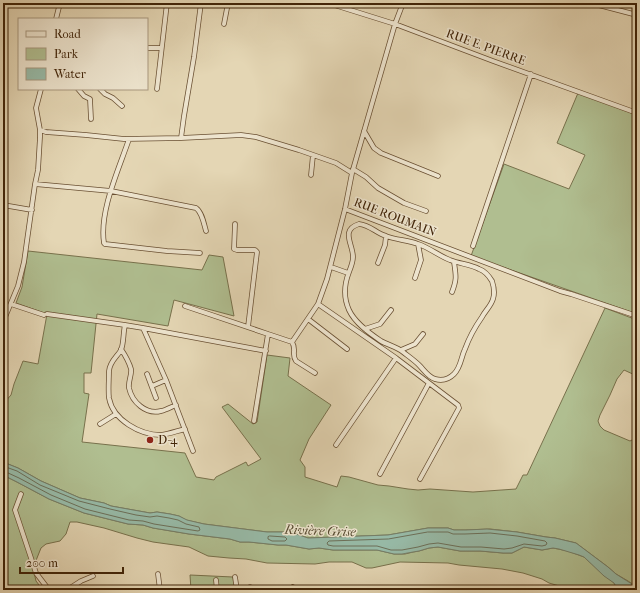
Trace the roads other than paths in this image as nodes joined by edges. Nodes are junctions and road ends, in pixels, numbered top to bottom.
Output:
1 (60, 3) edge
2 (167, 3) edge
3 (202, 3) edge
4 (228, 3) edge
5 (328, 3) edge
6 (402, 3) edge
7 (591, 3) edge
8 (637, 15) edge
9 (56, 18) edge
10 (224, 24) dead end
11 (394, 24) junction
12 (148, 48) edge
13 (162, 48) junction
14 (531, 74) junction
15 (157, 89) dead end
16 (41, 90) edge
17 (79, 90) edge
18 (101, 90) edge
19 (122, 106) dead end
20 (637, 113) edge
21 (91, 119) dead end
22 (40, 130) junction
23 (364, 131) junction
24 (181, 138) junction
25 (130, 139) junction
26 (313, 154) junction
27 (352, 171) junction
28 (311, 175) dead end
29 (438, 176) dead end
30 (35, 184) junction
31 (111, 191) junction
32 (3, 204) edge
33 (345, 209) junction
34 (32, 210) junction
35 (426, 210) dead end
36 (236, 224) dead end
37 (206, 231) dead end
38 (386, 236) junction
39 (418, 244) junction
40 (473, 246) dead end
41 (200, 253) dead end
42 (378, 262) dead end
43 (454, 262) junction
44 (331, 267) junction
45 (348, 273) junction
46 (414, 278) dead end
47 (452, 292) dead end
48 (11, 304) junction
49 (318, 304) junction
50 (185, 306) dead end
51 (391, 310) dead end
52 (637, 316) edge
53 (308, 319) junction
54 (3, 322) edge
55 (125, 326) junction
56 (248, 327) junction
57 (143, 328) junction
58 (365, 329) junction
59 (268, 334) junction
60 (423, 334) dead end
61 (292, 342) junction
62 (121, 349) junction
63 (347, 349) dead end
64 (401, 350) junction
65 (266, 351) junction
66 (396, 358) junction
67 (315, 373) dead end
68 (147, 374) dead end
69 (166, 380) junction
70 (430, 384) junction
71 (152, 386) junction
72 (156, 398) dead end
73 (176, 405) junction
74 (116, 414) junction
75 (254, 422) dead end
76 (100, 424) dead end
77 (185, 429) junction
78 (336, 445) dead end
79 (193, 451) dead end
80 (380, 474) dead end
81 (420, 479) dead end
82 (21, 494) dead end
83 (158, 574) dead end
84 (93, 576) dead end
85 (235, 577) dead end
86 (216, 580) dead end
87 (293, 587) dead end
88 (49, 590) edge
89 (67, 590) edge
90 (160, 590) edge
91 (217, 590) edge
92 (237, 590) edge
93 (298, 590) edge

1 - 9 street
2 - 13 street
3 - 24 street
4 - 10 street
5 - 11 street, RUE E. PIERRE
6 - 11 street, RUE ROUMAIN
7 - 8 street
11 - 14 street, RUE E. PIERRE
11 - 23 street, RUE ROUMAIN
12 - 13 street
13 - 15 street
14 - 20 street, RUE E. PIERRE
14 - 40 street
16 - 22 street
17 - 21 street
18 - 19 street
22 - 25 street
22 - 30 street
23 - 27 street, RUE ROUMAIN
23 - 29 street
24 - 25 street
24 - 26 street
25 - 31 street
26 - 27 street
26 - 28 street
27 - 33 street, RUE ROUMAIN
27 - 35 street
30 - 31 street
30 - 34 street
31 - 37 street
31 - 41 street
32 - 34 street
33 - 44 street
33 - 52 street, RUE ROUMAIN
34 - 48 street
36 - 56 street
38 - 39 street
38 - 42 street
38 - 45 street
39 - 43 street
39 - 46 street
43 - 47 street
43 - 64 street
44 - 45 street
44 - 49 street
45 - 58 street
48 - 54 street
48 - 55 street
49 - 53 street
49 - 66 street
50 - 56 street
51 - 58 street
53 - 61 street
53 - 63 street
55 - 57 street
55 - 62 street
56 - 59 street
57 - 65 street
57 - 69 street
58 - 64 street
59 - 61 street
59 - 65 street
60 - 64 street
61 - 67 street
62 - 73 street
62 - 74 street
65 - 75 street
66 - 70 street
66 - 78 street
68 - 71 street
69 - 71 street
69 - 73 street
70 - 80 street
70 - 81 street
71 - 72 street
73 - 77 street
74 - 76 street
74 - 77 street
77 - 79 street
82 - 88 street
83 - 90 street
84 - 89 street
85 - 92 street
86 - 91 street
87 - 93 street

